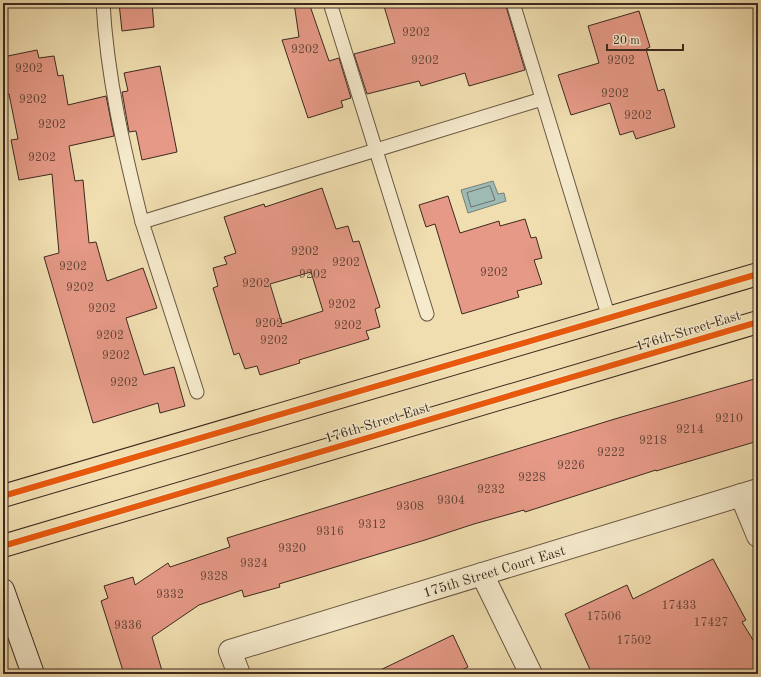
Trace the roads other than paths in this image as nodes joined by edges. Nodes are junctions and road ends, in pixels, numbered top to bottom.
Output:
1 (103, 3) edge
2 (330, 3) edge
3 (512, 3) edge
4 (542, 99) junction
5 (376, 150) junction
6 (142, 222) junction
7 (758, 274) edge
8 (427, 314) dead end
9 (609, 318) junction
10 (758, 322) edge
11 (197, 392) dead end
12 (749, 492) edge
13 (3, 496) edge
14 (758, 536) edge
15 (3, 546) edge
16 (482, 574) junction
17 (3, 590) edge
18 (33, 674) edge
19 (238, 674) edge
20 (531, 674) edge

1 - 6 lane
2 - 5 lane
3 - 4 lane
4 - 5 lane
4 - 9 lane
5 - 6 lane
5 - 8 lane
6 - 11 lane
7 - 9 main road
9 - 13 main road
10 - 15 main road, 176th Street East
12 - 14 street
12 - 16 street, 175th Street Court East
16 - 19 street, 175th Street Court East
16 - 20 street
17 - 18 street

